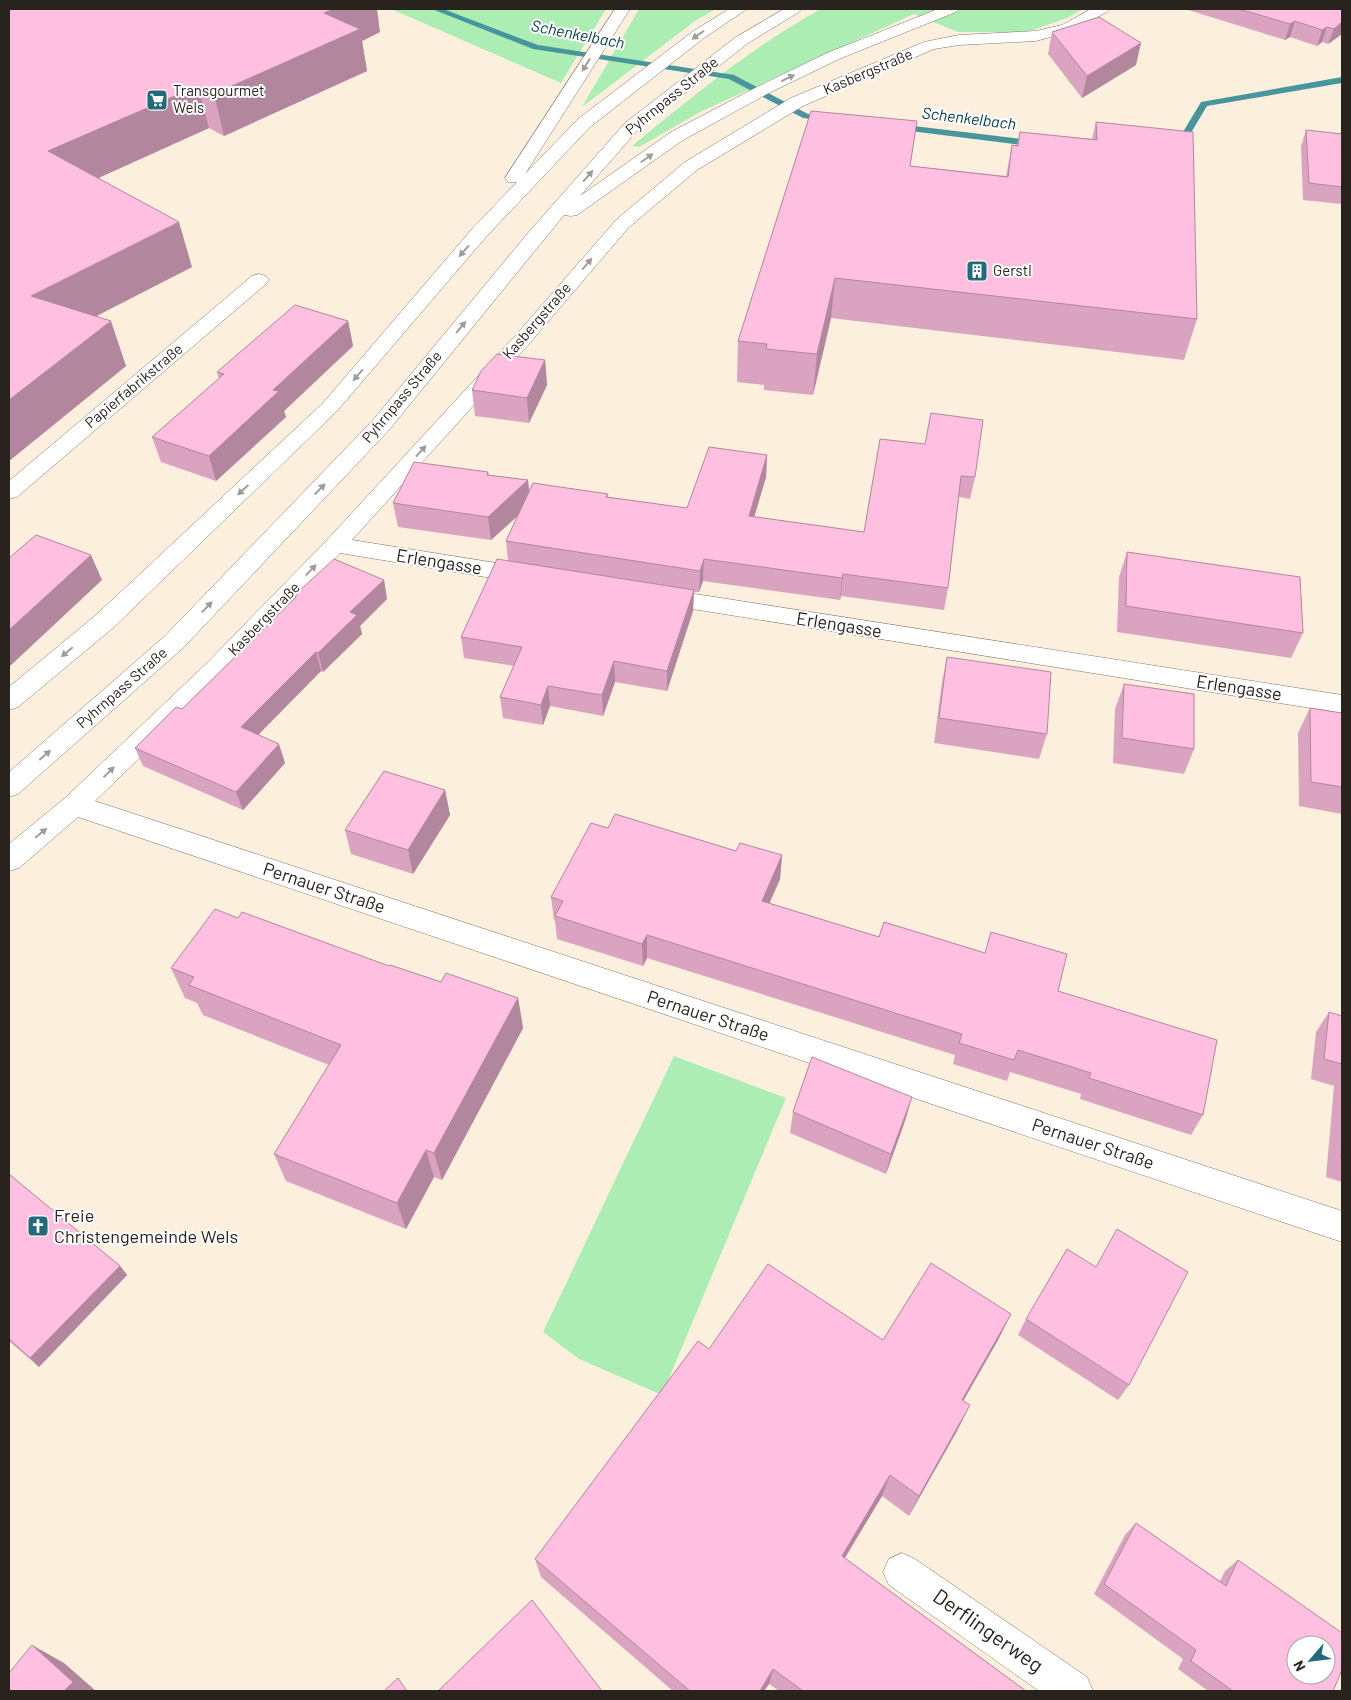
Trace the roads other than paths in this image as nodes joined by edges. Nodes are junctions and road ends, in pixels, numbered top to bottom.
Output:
1 (622, 9) edge
2 (739, 9) edge
3 (951, 9) edge
4 (1102, 9) edge
5 (792, 10) edge
6 (479, 233) junction
7 (535, 236) junction
8 (258, 280) dead end
9 (9, 492) edge
10 (336, 545) junction
11 (552, 579) edge
12 (640, 593) edge
13 (9, 701) edge
14 (1342, 704) edge
15 (9, 788) edge
16 (74, 806) junction
17 (9, 860) edge
18 (1342, 1227) edge
19 (902, 1572) dead end
20 (1073, 1691) edge

1 -> 6 main road
2 -> 6 main road, Pyhrnpass Straße
7 -> 3 main road
10 -> 4 main road, Kasbergstraße
7 -> 5 main road, Pyhrnpass Straße
6 -> 13 main road, Pyhrnpass Straße
15 -> 7 main road, Pyhrnpass Straße
8 - 9 main road, Papierfabrikstraße
10 - 11 main road, Erlengasse
16 -> 10 main road, Kasbergstraße
12 - 14 main road, Erlengasse
17 -> 16 main road, Kasbergstraße
16 - 18 main road, Pernauer Straße
19 - 20 main road, Derflingerweg

